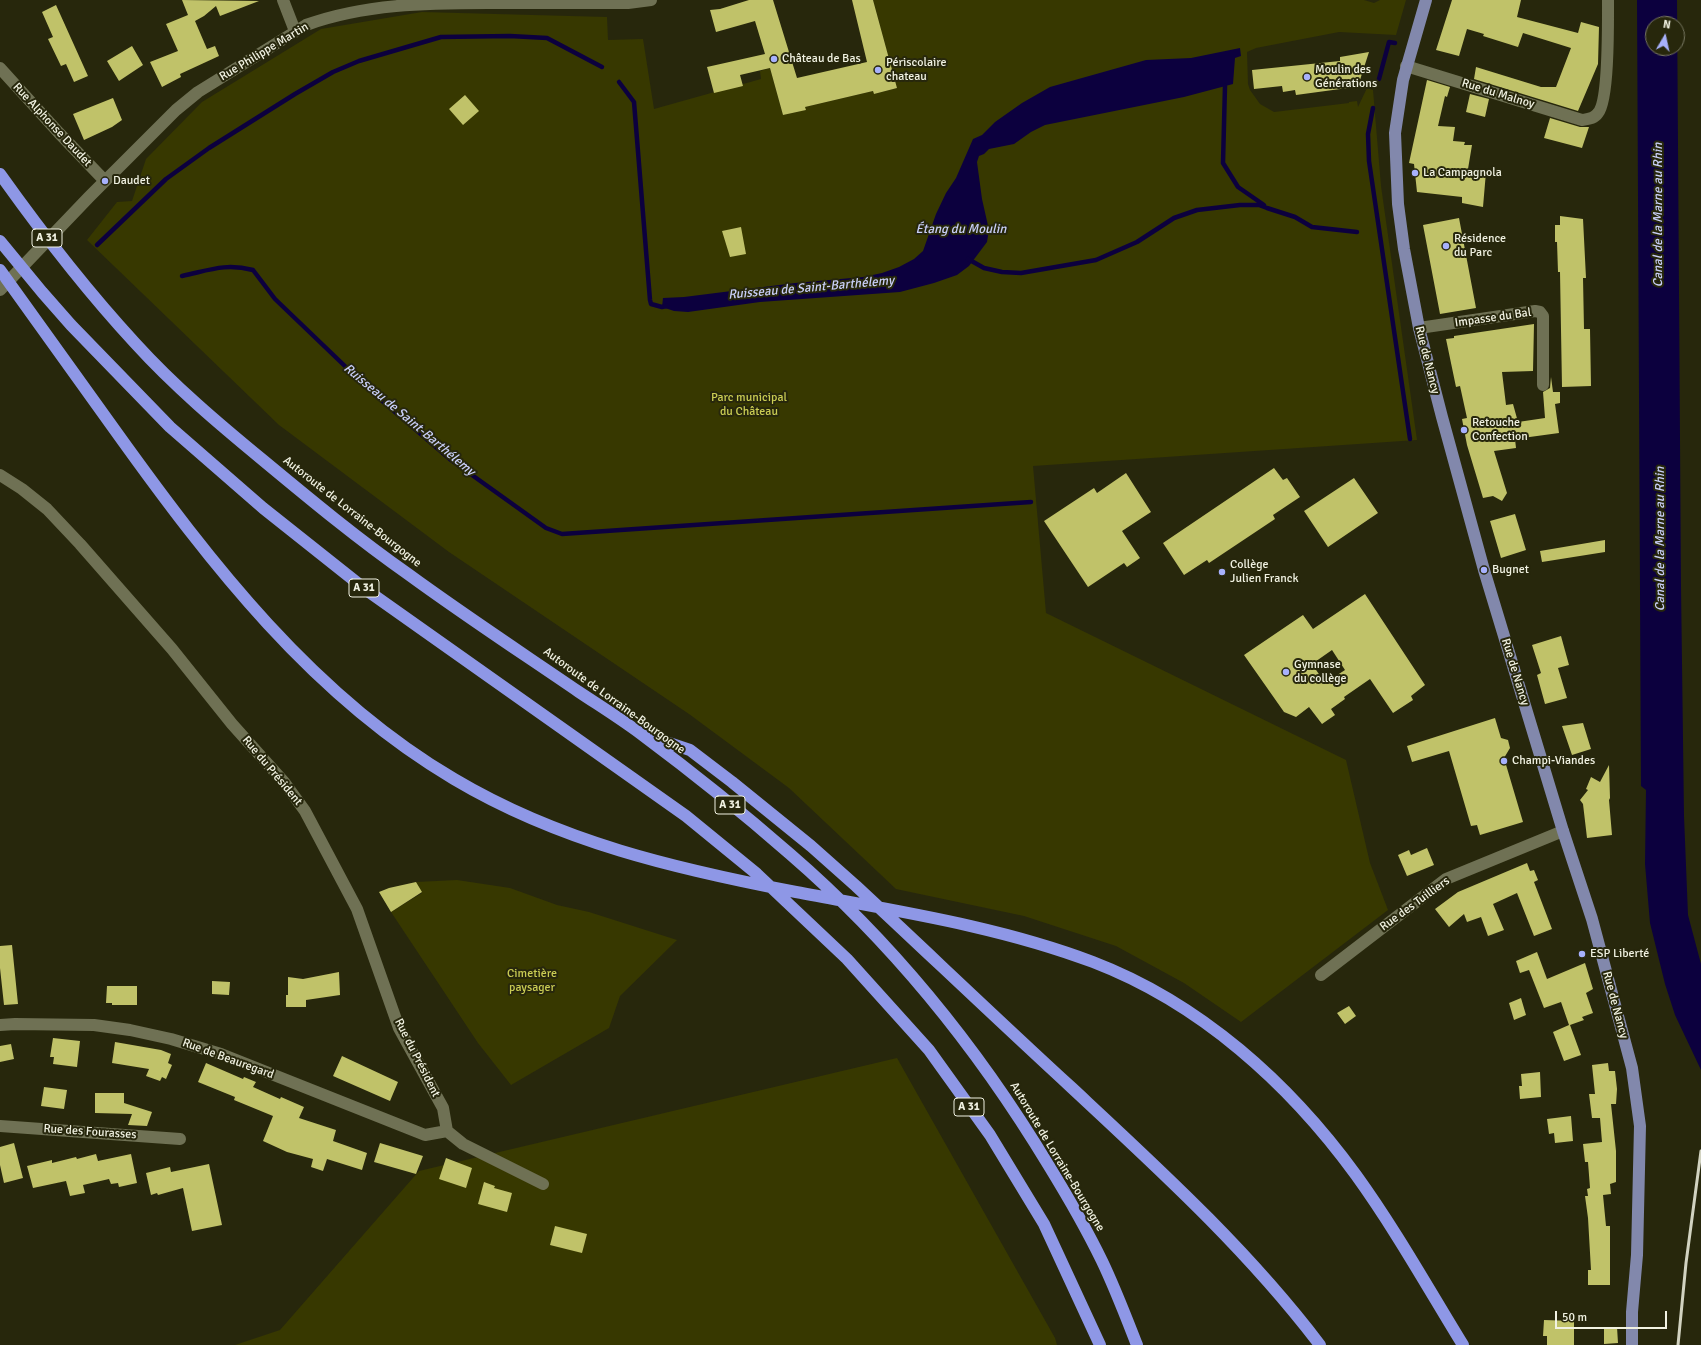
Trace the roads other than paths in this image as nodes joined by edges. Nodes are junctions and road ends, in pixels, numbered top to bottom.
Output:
1 (283, 0) edge
2 (651, 0) edge
3 (1426, 0) edge
4 (1608, 0) edge
5 (628, 1) edge
6 (295, 31) junction
7 (1406, 66) junction
8 (0, 68) edge
9 (0, 174) edge
10 (105, 181) junction
11 (0, 241) edge
12 (0, 270) edge
13 (0, 290) edge
14 (1419, 328) junction
15 (1543, 385) dead end
16 (0, 475) edge
17 (639, 733) junction
18 (1562, 831) junction
19 (1322, 975) dead end
20 (0, 1025) edge
21 (0, 1126) edge
22 (447, 1131) junction
23 (180, 1139) dead end
24 (543, 1184) dead end
25 (1100, 1345) edge
26 (1137, 1345) edge
27 (1320, 1345) edge
28 (1463, 1345) edge
29 (1632, 1345) edge

1 - 6 street
2 - 5 street, Rue Philippe Martin
3 - 7 main road, Rue de Nancy
4 - 7 street, Rue du Malnoy
5 - 6 street, Rue Philippe Martin
6 - 10 street, Rue Philippe Martin
7 - 14 main road, Rue de Nancy
8 - 10 street, Rue Alphonse Daudet
9 - 17 highway, Autoroute de Lorraine-Bourgogne / A 31
10 - 13 street, Rue Philippe Martin
11 - 25 highway, A 31
12 - 28 highway
14 - 15 street, Impasse du Bal
14 - 18 main road, Rue de Nancy
16 - 22 street, Rue du Président
17 - 26 highway, Autoroute de Lorraine-Bourgogne / A 31
17 - 27 highway
18 - 19 street, Rue des Tuilliers
18 - 29 main road, Rue de Nancy
20 - 22 street, Rue de Beauregard
21 - 23 street, Rue des Fourasses
22 - 24 street

